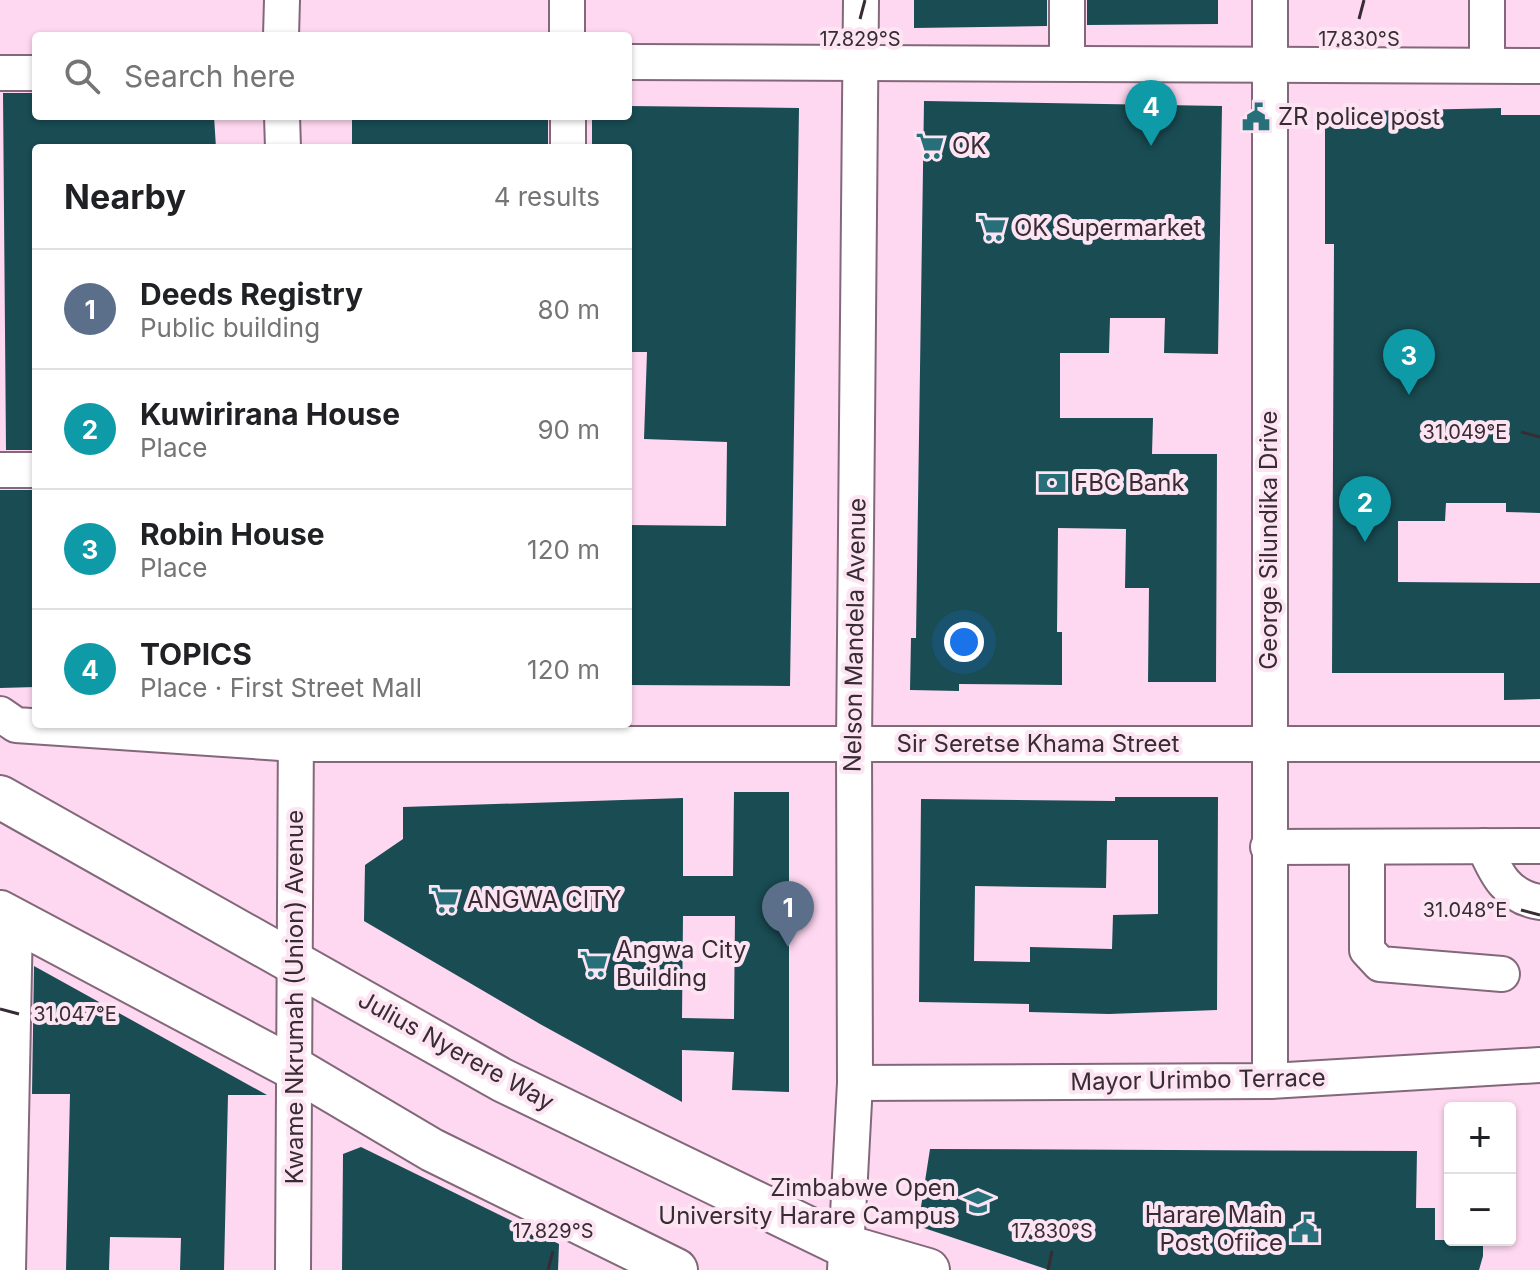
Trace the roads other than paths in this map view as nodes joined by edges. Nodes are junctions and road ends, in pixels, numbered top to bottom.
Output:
1 (282, 0) edge
2 (567, 0) edge
3 (861, 0) edge
4 (1067, 0) edge
5 (1270, 0) edge
6 (1487, 0) edge
7 (281, 32) edge
8 (567, 32) edge
9 (632, 62) edge
10 (862, 63) junction
11 (1067, 63) junction
12 (1269, 64) junction
13 (1487, 64) junction
14 (1540, 66) edge
15 (0, 73) edge
16 (32, 73) edge
17 (282, 120) edge
18 (568, 120) edge
19 (283, 144) edge
20 (568, 144) edge
21 (0, 470) edge
22 (32, 470) edge
23 (0, 714) edge
24 (32, 726) edge
25 (109, 728) edge
26 (296, 734) edge
27 (575, 734) edge
28 (854, 744) junction
29 (1268, 744) junction
30 (1540, 744) edge
31 (0, 797) edge
32 (1484, 846) junction
33 (1540, 846) edge
34 (1268, 847) junction
35 (1367, 847) junction
36 (1540, 902) edge
37 (8, 916) edge
38 (293, 960) junction
39 (1502, 974) dead end
40 (1540, 1065) edge
41 (295, 1069) junction
42 (1270, 1081) junction
43 (855, 1083) junction
44 (845, 1258) edge
45 (8, 1270) edge
46 (293, 1270) edge
47 (676, 1270) edge
48 (928, 1270) edge

1 - 7 street
2 - 8 street
3 - 10 street, Nelson Mandela Avenue
4 - 11 street
5 - 12 street, George Silundika Drive
6 - 13 street
9 - 10 street
10 - 11 street
10 - 28 street, Nelson Mandela Avenue
11 - 12 street
12 - 13 street
12 - 29 street, George Silundika Drive
13 - 14 street
15 - 16 street
17 - 19 street
18 - 20 street
21 - 22 street
23 - 24 street, Sir Seretse Khama Street
25 - 26 street, Sir Seretse Khama Street
26 - 27 street, Sir Seretse Khama Street
26 - 38 street, Kwame Nkrumah (Union) Avenue
27 - 28 street, Sir Seretse Khama Street
28 - 29 street, Sir Seretse Khama Street
28 - 43 street, Nelson Mandela Avenue
29 - 30 street, Sir Seretse Khama Street
29 - 34 street, George Silundika Drive
31 - 38 main road, Julius Nyerere Way
32 - 33 street
32 - 35 street
32 - 36 street
34 - 35 street
34 - 42 street, George Silundika Drive
35 - 39 street
37 - 41 main road
37 - 45 street
38 - 41 street, Kwame Nkrumah (Union) Avenue
38 - 44 main road, Julius Nyerere Way
40 - 42 street, Mayor Urimbo Terrace
41 - 46 street, Kwame Nkrumah (Union) Avenue
41 - 47 main road
42 - 43 street, Mayor Urimbo Terrace
43 - 44 street, Nelson Mandela Avenue
44 - 48 main road, Julius Nyerere Way

